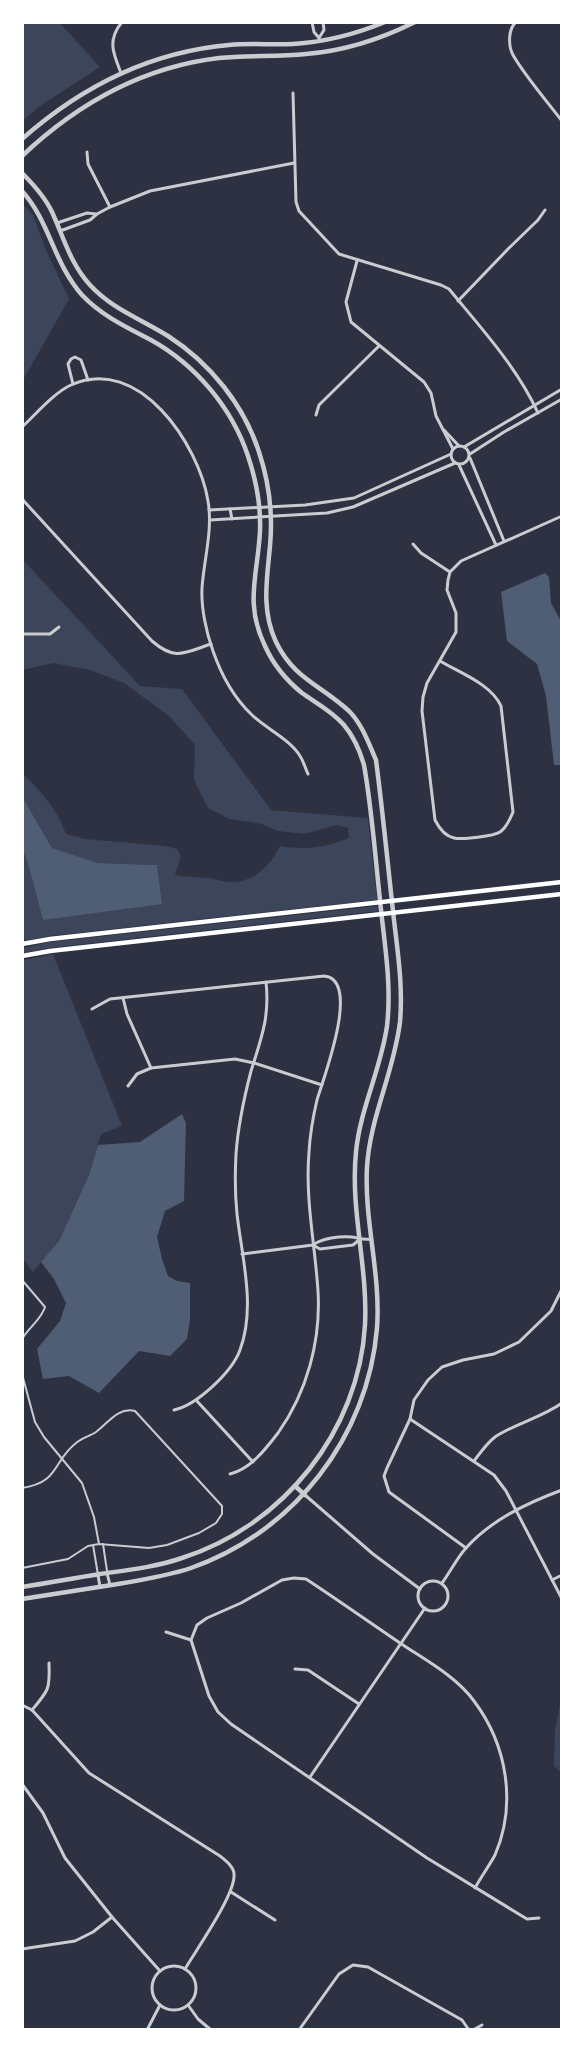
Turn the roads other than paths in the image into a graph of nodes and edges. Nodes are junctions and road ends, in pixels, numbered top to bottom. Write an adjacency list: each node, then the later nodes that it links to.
1 (122, 22): 9 (street)
2 (312, 22): 7 (street)
3 (323, 22): 7 (street)
4 (385, 22): 7 (street)
5 (415, 22): 8 (street)
6 (516, 22): 11 (street)
7 (320, 39): 8 (street); 9 (street)
8 (322, 52): 14 (street)
9 (121, 73): 12 (street)
10 (294, 93): 15 (street)
11 (562, 120)
12 (22, 140)
13 (86, 152): 18 (street)
14 (22, 156)
15 (294, 163): 18 (street); 23 (street)
16 (22, 173): 21 (street)
17 (22, 191): 46 (street)
18 (110, 207): 20 (street)
19 (545, 210): 24 (street)
20 (97, 214): 21 (street); 22 (street)
21 (57, 223): 22 (street)
22 (60, 231): 47 (street)
23 (357, 261): 24 (street); 25 (street)
24 (458, 301): 30 (street)
25 (379, 346): 32 (street); 34 (street)
26 (88, 380): 27 (street); 27 (street); 49 (street)
27 (73, 384): 33 (street)
28 (562, 390): 30 (street)
29 (562, 399): 31 (street)
30 (534, 406): 31 (street); 36 (street)
31 (538, 413): 39 (street)
32 (316, 414)
33 (22, 427)
34 (444, 429): 35 (street); 37 (street)
35 (459, 446): 36 (street); 37 (street)
36 (464, 447): 39 (street)
37 (454, 449): 38 (street)
38 (451, 454): 40 (street); 42 (street)
39 (470, 456): 41 (street); 56 (street)
40 (455, 463): 41 (street); 43 (street)
41 (459, 464): 58 (street)
42 (382, 486): 43 (street); 45 (street)
43 (384, 494): 50 (street)
44 (22, 499): 62 (street)
45 (305, 505): 47 (street); 50 (street)
46 (259, 507): 47 (street); 48 (street); 53 (street)
47 (270, 507): 52 (street)
48 (230, 508): 49 (street); 54 (street)
49 (209, 510): 55 (street)
50 (306, 514): 52 (street)
51 (562, 516): 56 (street)
52 (271, 517): 53 (street); 67 (street)
53 (259, 518): 54 (street); 68 (street)
54 (232, 519): 55 (street)
55 (210, 520): 62 (street)
56 (504, 541): 58 (street)
57 (413, 544): 59 (street)
58 (496, 545): 59 (street)
59 (450, 572): 63 (street)
60 (59, 627): 61 (street)
61 (22, 634)
62 (211, 644): 64 (street)
63 (440, 661): 63 (street)
64 (308, 774)
65 (562, 882): 67 (main road)
66 (562, 894): 69 (main road)
67 (392, 901): 68 (main road); 69 (street)
68 (380, 902): 70 (street); 71 (main road)
69 (393, 913): 70 (main road); 81 (street)
70 (382, 914): 72 (main road); 82 (street)
71 (22, 944)
72 (22, 956)
73 (266, 982): 74 (street); 76 (street); 78 (street)
74 (123, 998): 75 (street); 77 (street)
75 (92, 1009)
76 (254, 1063): 77 (street); 78 (street); 85 (street)
77 (151, 1068): 79 (street)
78 (322, 1085): 83 (street)
79 (128, 1086)
80 (339, 1238): 82 (street); 83 (street); 84 (street)
81 (372, 1239): 82 (street); 101 (street)
82 (360, 1240): 84 (street); 98 (street)
83 (313, 1245): 84 (street); 85 (street); 96 (street)
84 (340, 1246)
85 (242, 1254): 90 (street)
86 (22, 1280): 88 (lane)
87 (562, 1288): 93 (street)
88 (22, 1339)
89 (22, 1374): 94 (lane)
90 (196, 1400): 92 (street); 96 (street)
91 (562, 1403): 95 (street)
92 (174, 1410)
93 (410, 1419): 95 (street); 106 (street)
94 (62, 1460): 99 (lane); 103 (lane); 104 (lane)
95 (474, 1460): 102 (street)
96 (253, 1462): 97 (street)
97 (230, 1474)
98 (295, 1486): 101 (street); 108 (street)
99 (22, 1488)
100 (562, 1490): 102 (street)
101 (305, 1495): 113 (street); 116 (street)
102 (516, 1510): 106 (street); 111 (street)
103 (99, 1544): 104 (lane); 105 (lane)
104 (103, 1544): 108 (lane)
105 (93, 1545): 107 (lane); 109 (lane)
106 (466, 1548): 112 (street)
107 (22, 1568)
108 (107, 1574): 109 (street); 113 (street)
109 (98, 1575): 114 (street); 115 (street)
110 (562, 1575): 111 (street)
111 (552, 1580): 117 (street)
112 (442, 1583): 116 (street); 119 (street)
113 (110, 1585): 115 (street)
114 (22, 1587)
115 (100, 1587): 118 (street)
116 (420, 1589): 119 (street)
117 (562, 1599)
118 (22, 1600)
119 (425, 1608): 122 (street)
120 (166, 1632): 121 (street)
121 (191, 1640): 122 (street); 128 (street)
122 (400, 1643): 125 (street); 130 (street)
123 (49, 1663): 127 (street)
124 (296, 1669): 125 (street)
125 (359, 1704): 128 (street)
126 (22, 1705): 127 (street)
127 (32, 1710): 131 (street)
128 (310, 1777): 130 (street)
129 (22, 1784): 132 (street)
130 (475, 1888): 133 (street)
131 (231, 1892): 134 (street); 136 (street)
132 (112, 1917): 135 (street); 137 (street)
133 (539, 1918)
134 (275, 1920)
135 (22, 1949)
136 (185, 1969): 137 (street); 139 (street)
137 (160, 1971): 138 (street)
138 (160, 2005): 139 (street); 141 (street)
139 (188, 2005): 142 (street)
140 (482, 2025): 145 (street)
141 (147, 2030)
142 (211, 2030)
143 (299, 2030): 144 (street)
144 (468, 2030)
145 (473, 2030)

